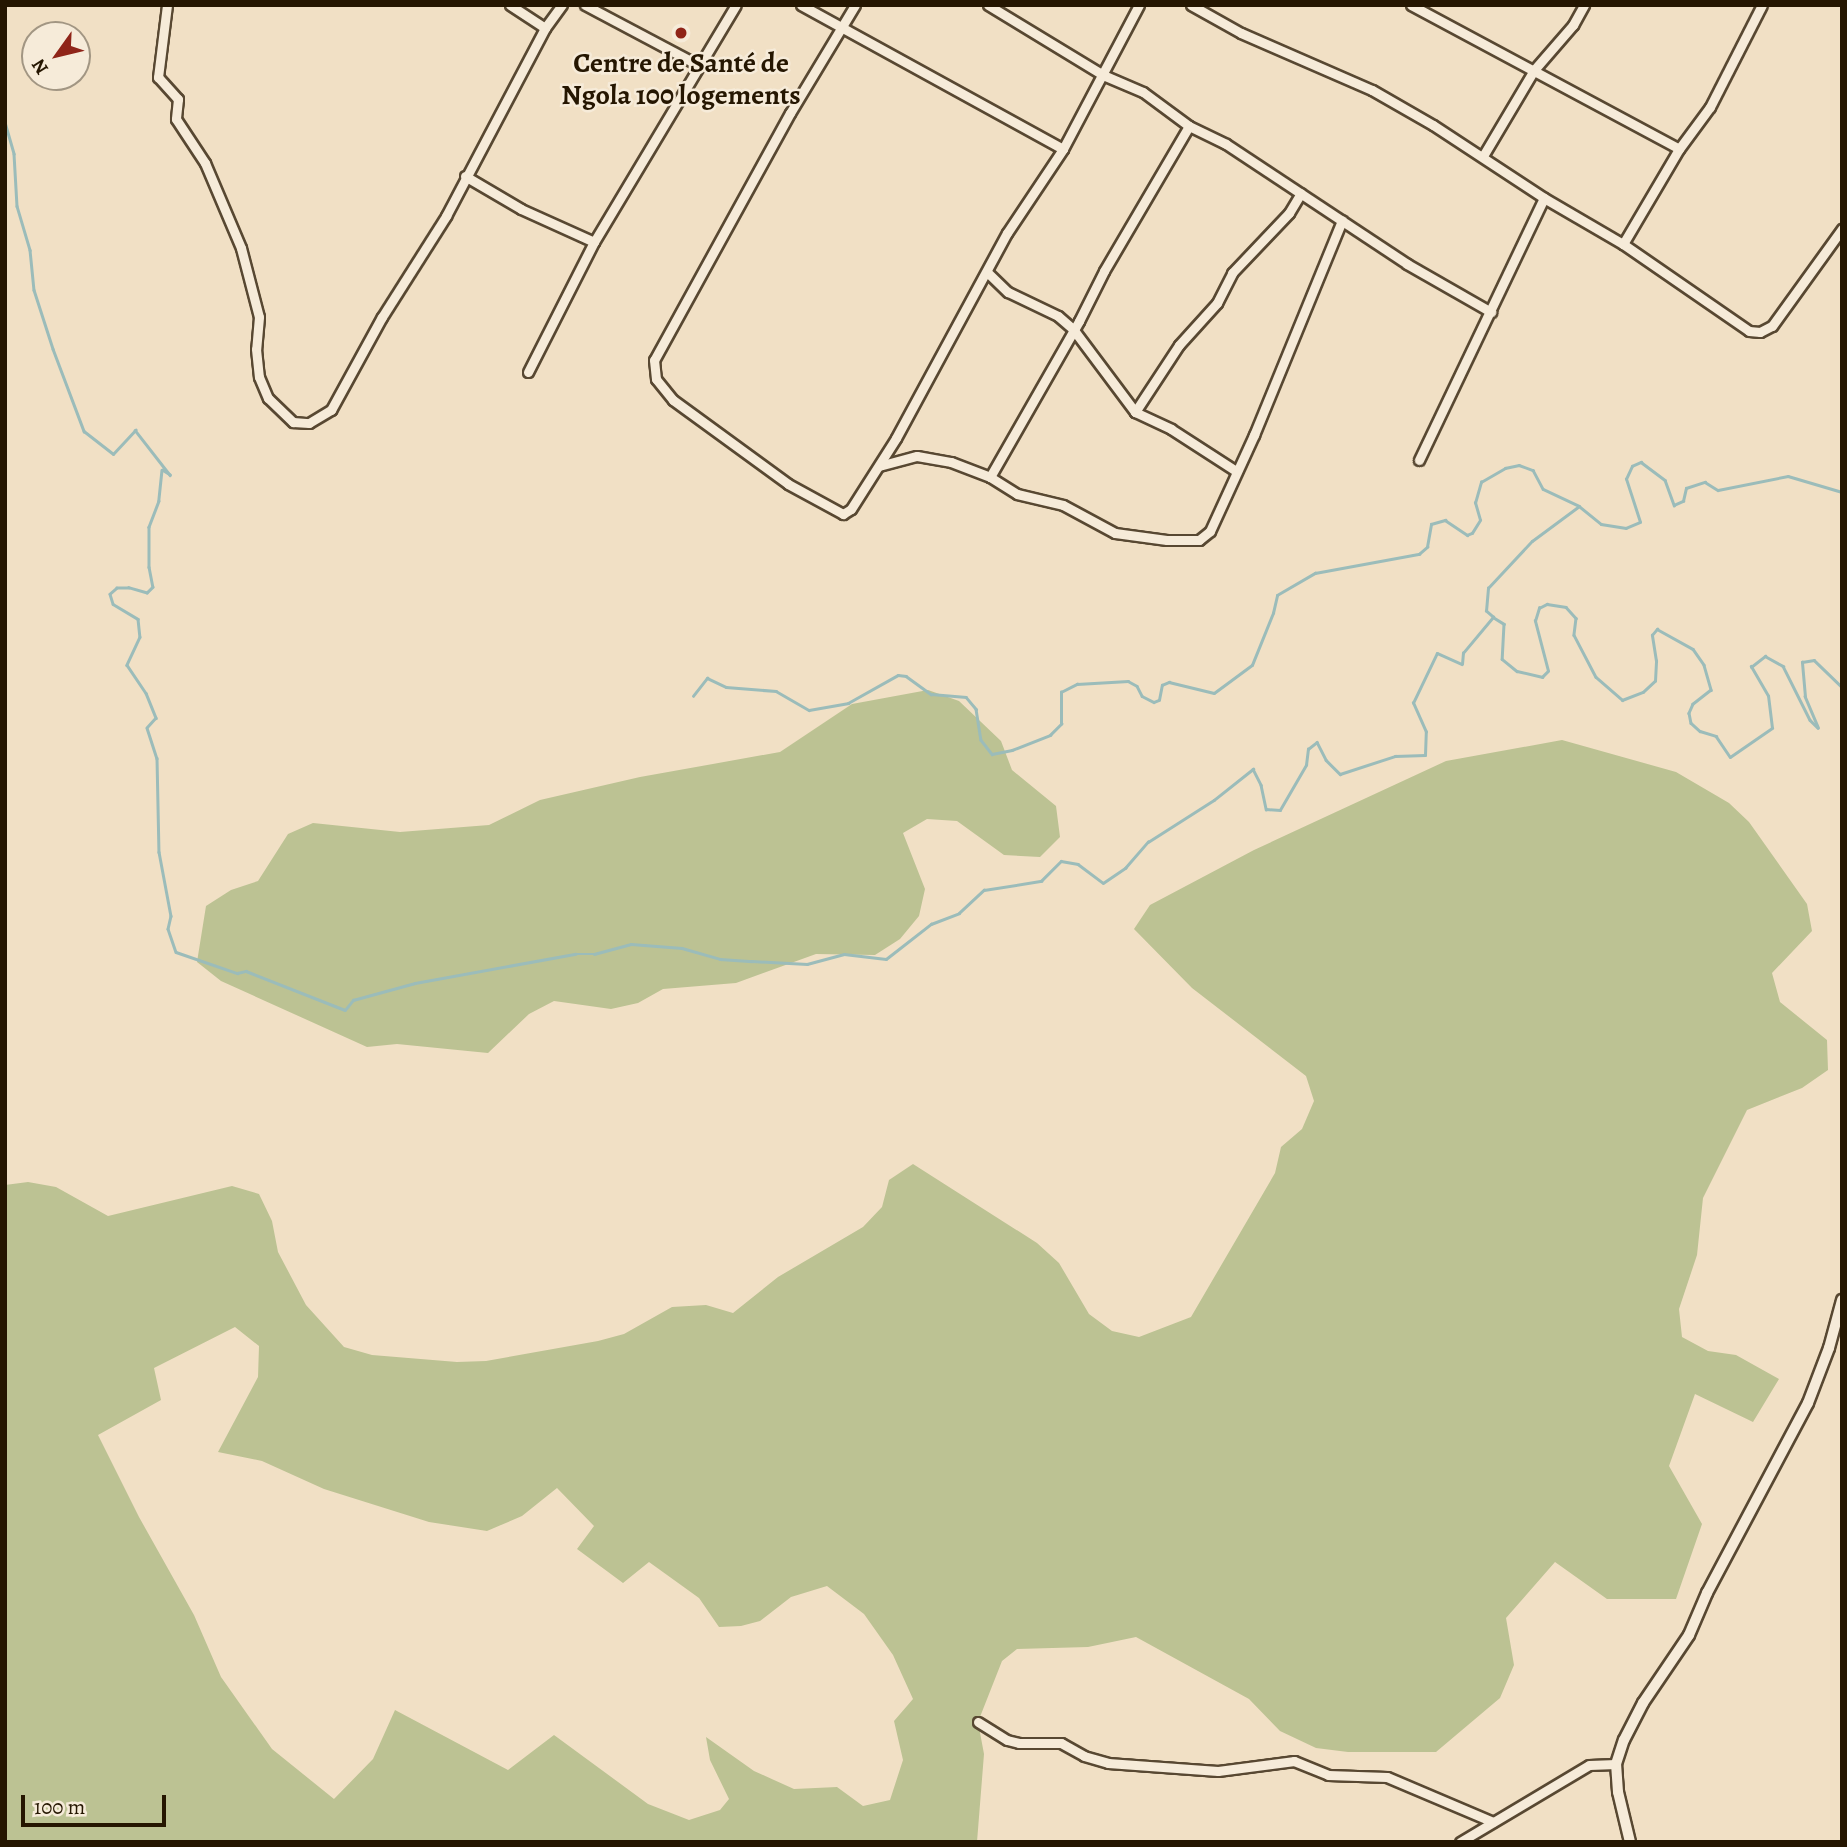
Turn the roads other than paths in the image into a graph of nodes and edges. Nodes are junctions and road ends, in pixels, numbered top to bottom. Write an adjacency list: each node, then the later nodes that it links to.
1 (167, 5): 23 (street)
2 (510, 5): 14 (street)
3 (562, 5): 14 (street)
4 (585, 5): 16 (street)
5 (736, 5): 16 (street)
6 (801, 5): 15 (street)
7 (855, 5): 15 (street)
8 (988, 5): 18 (street)
9 (1139, 5): 18 (street)
10 (1191, 5): 22 (street)
11 (1410, 5): 17 (street)
12 (1584, 5): 17 (street)
13 (1762, 5): 21 (street)
14 (545, 28): 23 (street)
15 (843, 29): 20 (street); 36 (street)
16 (700, 66): 28 (street)
17 (1534, 70): 21 (street); 22 (street)
18 (1103, 75): 19 (street); 20 (street)
19 (1189, 126): 24 (street); 32 (street)
20 (1063, 149): 30 (street)
21 (1679, 149): 29 (street)
22 (1483, 156): 25 (street)
23 (465, 176): 28 (street)
24 (1301, 193): 26 (street); 34 (street)
25 (1544, 198): 29 (street); 31 (street)
26 (1342, 220): 31 (street); 37 (street)
27 (1842, 229): 29 (street)
28 (594, 242): 33 (street)
29 (1623, 244)
30 (987, 272): 32 (street); 36 (street)
31 (1491, 312): 35 (street)
32 (1073, 329): 34 (street); 38 (street)
33 (528, 372)
34 (1135, 412): 37 (street)
35 (1419, 460)
36 (878, 467): 38 (street)
37 (1236, 471): 38 (street)
38 (990, 477)
39 (1842, 1300): 41 (street)
40 (978, 1722): 42 (street)
41 (1616, 1764): 42 (street); 44 (street)
42 (1493, 1822): 43 (street)
43 (1460, 1842)
44 (1630, 1842)

